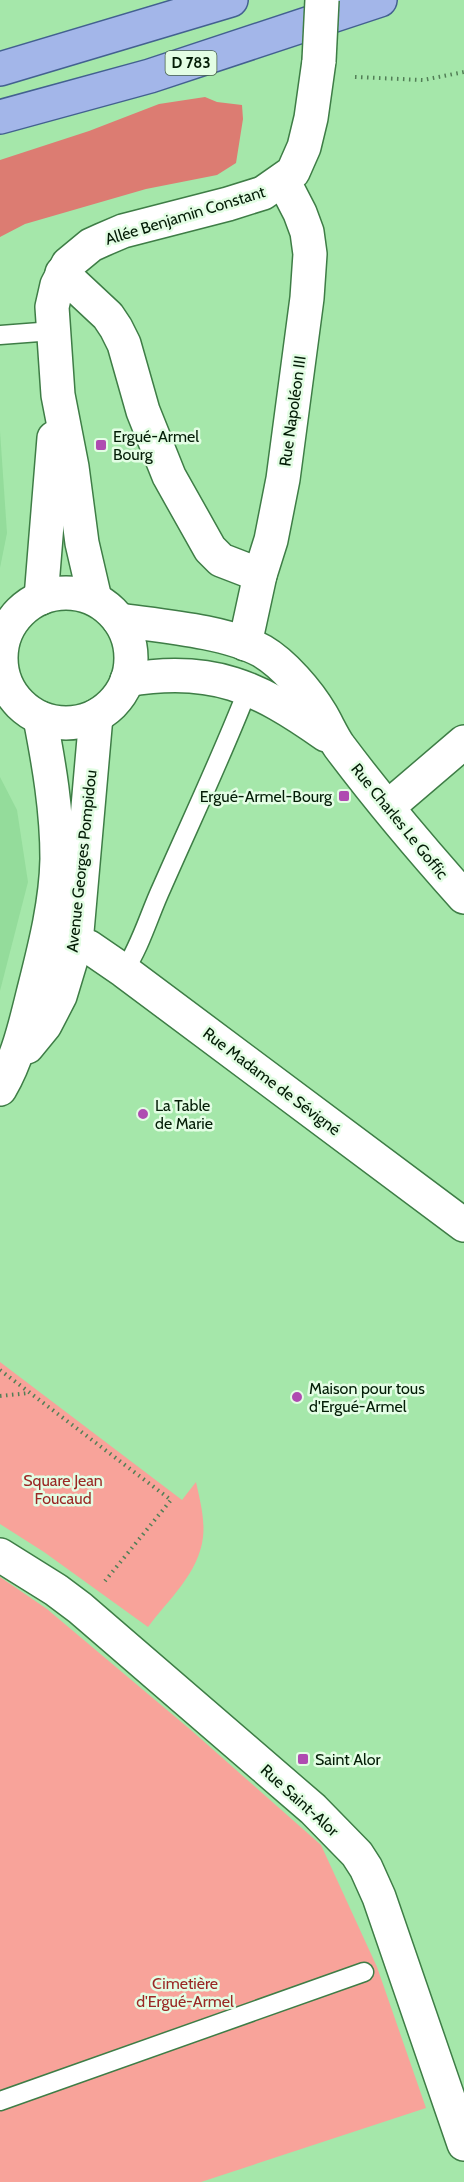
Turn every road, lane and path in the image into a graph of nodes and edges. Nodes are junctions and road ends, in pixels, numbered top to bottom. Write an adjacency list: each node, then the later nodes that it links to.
1 (231, 0): 4 (main road)
2 (322, 0): 8 (street, Allée Benjamin Constant, bridge)
3 (380, 0): 7 (main road, D 783)
4 (0, 69)
5 (464, 72): 6 (path)
6 (348, 77)
7 (0, 117)
8 (283, 180): 9 (street, Allée Benjamin Constant); 13 (street, Rue Napoléon III)
9 (62, 273): 10 (street, Allée Benjamin Constant); 13 (street)
10 (53, 331): 11 (lane); 12 (street, Allée Benjamin Constant)
11 (0, 335)
12 (58, 395): 14 (street, Allée Benjamin Constant); 15 (street, Allée Benjamin Constant)
13 (260, 575): 18 (street, Rue Napoléon III)
14 (41, 598): 15 (street); 17 (street)
15 (95, 599): 16 (street)
16 (119, 620): 18 (street, Rue Charles Le Goffic); 19 (street)
17 (4, 628): 20 (street)
18 (245, 644): 25 (street, Rue Charles Le Goffic)
19 (127, 680): 21 (street, Rue Charles Le Goffic); 22 (street)
20 (4, 685): 23 (street)
21 (248, 689): 25 (street, Rue Charles Le Goffic); 31 (lane)
22 (96, 716): 23 (street); 29 (street, Avenue Georges Pompidou)
23 (40, 718): 28 (street, Avenue Georges Pompidou)
24 (464, 742): 26 (street)
25 (337, 743): 26 (street, Rue Charles Le Goffic)
26 (388, 807): 27 (street, Rue Charles Le Goffic)
27 (464, 897)
28 (54, 899): 29 (street); 30 (street, Avenue Georges Pompidou)
29 (76, 943): 30 (street); 31 (street, Rue Madame de Sévigné); 32 (street, Avenue Georges Pompidou)
30 (44, 951): 32 (street, Avenue Georges Pompidou)
31 (124, 971): 33 (street, Rue Madame de Sévigné)
32 (7, 1076)
33 (464, 1225)
34 (0, 1370): 35 (path)
35 (30, 1392): 36 (path); 38 (path)
36 (0, 1396)
37 (0, 1555): 41 (street, Rue Saint-Alor)
38 (105, 1582)
39 (364, 1972): 40 (lane)
40 (0, 2101)
41 (464, 2144)

